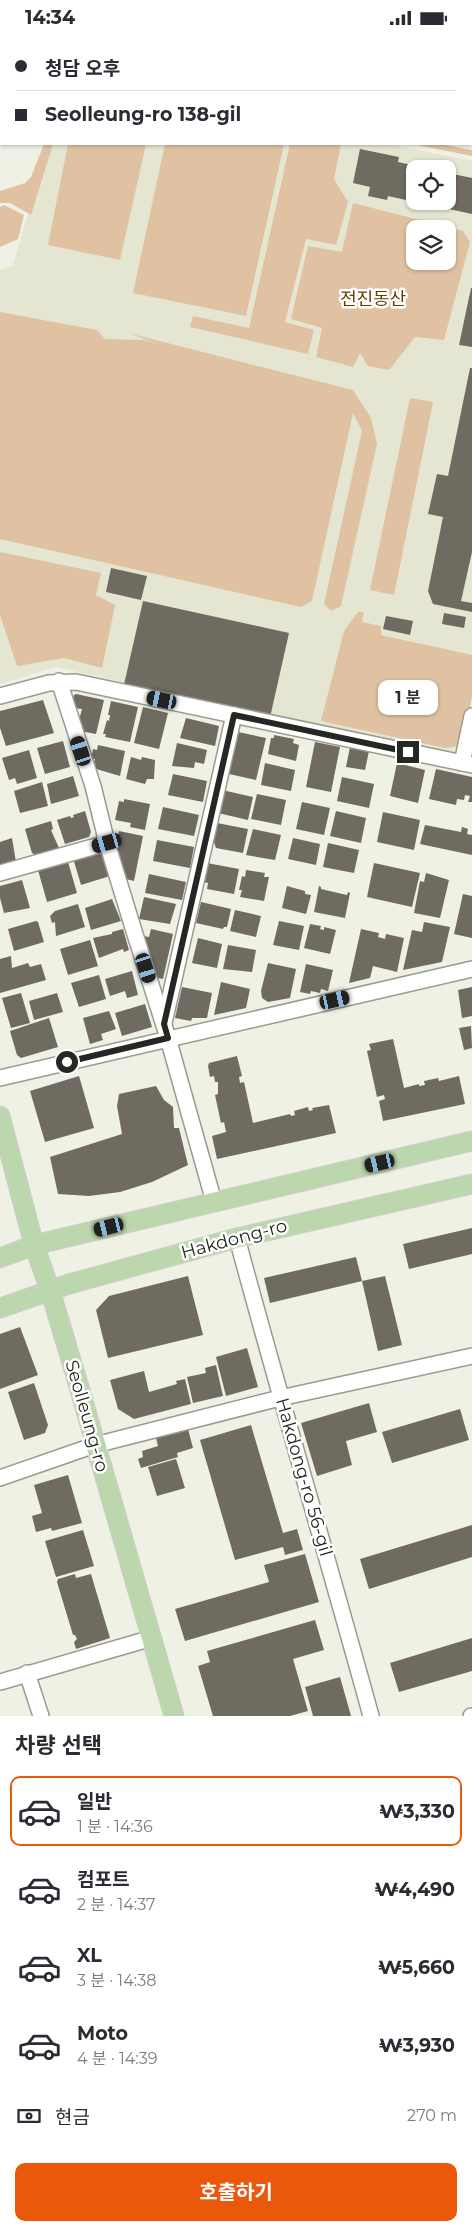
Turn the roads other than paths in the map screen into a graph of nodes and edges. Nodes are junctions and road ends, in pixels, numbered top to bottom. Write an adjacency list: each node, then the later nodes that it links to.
1 (59, 681): 2 (street); 3 (street); 6 (street)
2 (0, 696)
3 (234, 715): 5 (street); 9 (street)
4 (472, 717): 5 (street)
5 (467, 764)
6 (107, 843): 7 (street); 9 (street)
7 (0, 873)
8 (472, 969): 9 (street)
9 (166, 1031): 10 (street); 14 (street)
10 (0, 1078)
11 (0, 1116): 16 (main road, Seolleung-ro)
12 (472, 1141): 14 (main road)
13 (472, 1183): 15 (main road, Hakdong-ro)
14 (214, 1202): 16 (main road)
15 (237, 1238): 18 (main road, Hakdong-ro); 21 (street, Hakdong-ro 56-gil)
16 (34, 1245): 17 (main road); 18 (main road, Seolleung-ro)
17 (0, 1258)
18 (50, 1290): 19 (main road, Hakdong-ro); 22 (main road, Seolleung-ro)
19 (0, 1308)
20 (472, 1356): 21 (street)
21 (280, 1398): 22 (street); 29 (street, Hakdong-ro 56-gil)
22 (95, 1445): 23 (street); 24 (main road, Seolleung-ro)
23 (0, 1478)
24 (152, 1638): 25 (street); 28 (main road, Seolleung-ro)
25 (27, 1673): 26 (street); 27 (street)
26 (0, 1682)
27 (41, 1716)
28 (174, 1716)
29 (371, 1716)

